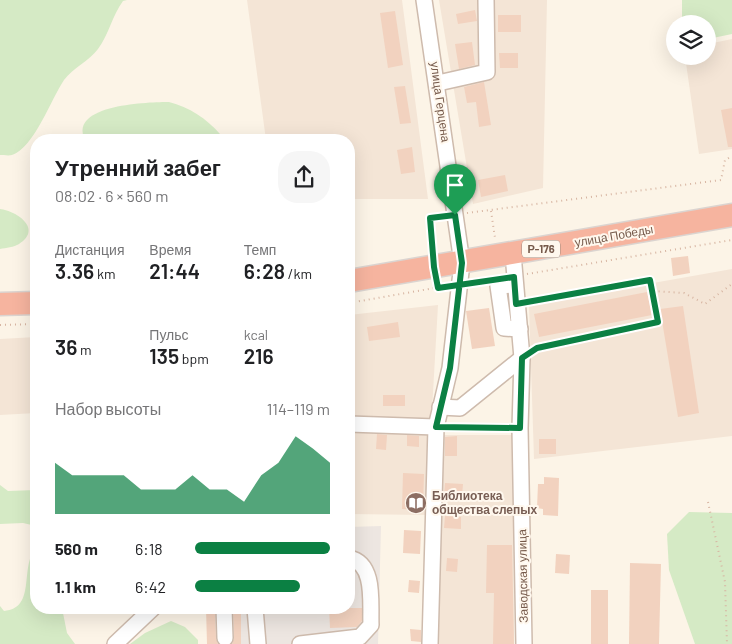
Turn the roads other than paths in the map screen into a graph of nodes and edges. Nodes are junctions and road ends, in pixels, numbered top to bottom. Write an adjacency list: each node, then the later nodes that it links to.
1 (424, 0): 3 (street, улица Герцена)
2 (486, 0): 3 (street)
3 (438, 83): 6 (street, улица Герцена)
4 (732, 215): 5 (highway, улица Победы / Р-176)
5 (513, 254): 6 (highway, улица Победы / Р-176); 8 (street, Заводская улица)
6 (460, 274): 7 (highway, улица Победы / Р-176); 13 (street, улица Герцена)
7 (355, 281)
8 (514, 281): 11 (street, Заводская улица); 11 (street)
9 (30, 303): 10 (highway)
10 (0, 304)
11 (520, 329): 12 (street, Заводская улица)
12 (522, 358): 13 (street); 25 (street, Заводская улица)
13 (440, 407): 15 (street, улица Герцена)
14 (355, 424): 15 (street)
15 (436, 427): 24 (street, улица Герцена)
16 (355, 561): 23 (street)
17 (147, 614): 21 (street)
18 (224, 614): 20 (street)
19 (256, 614): 22 (street)
20 (225, 638)
21 (115, 644)
22 (258, 644)
23 (300, 644)
24 (430, 644)
25 (524, 644)

